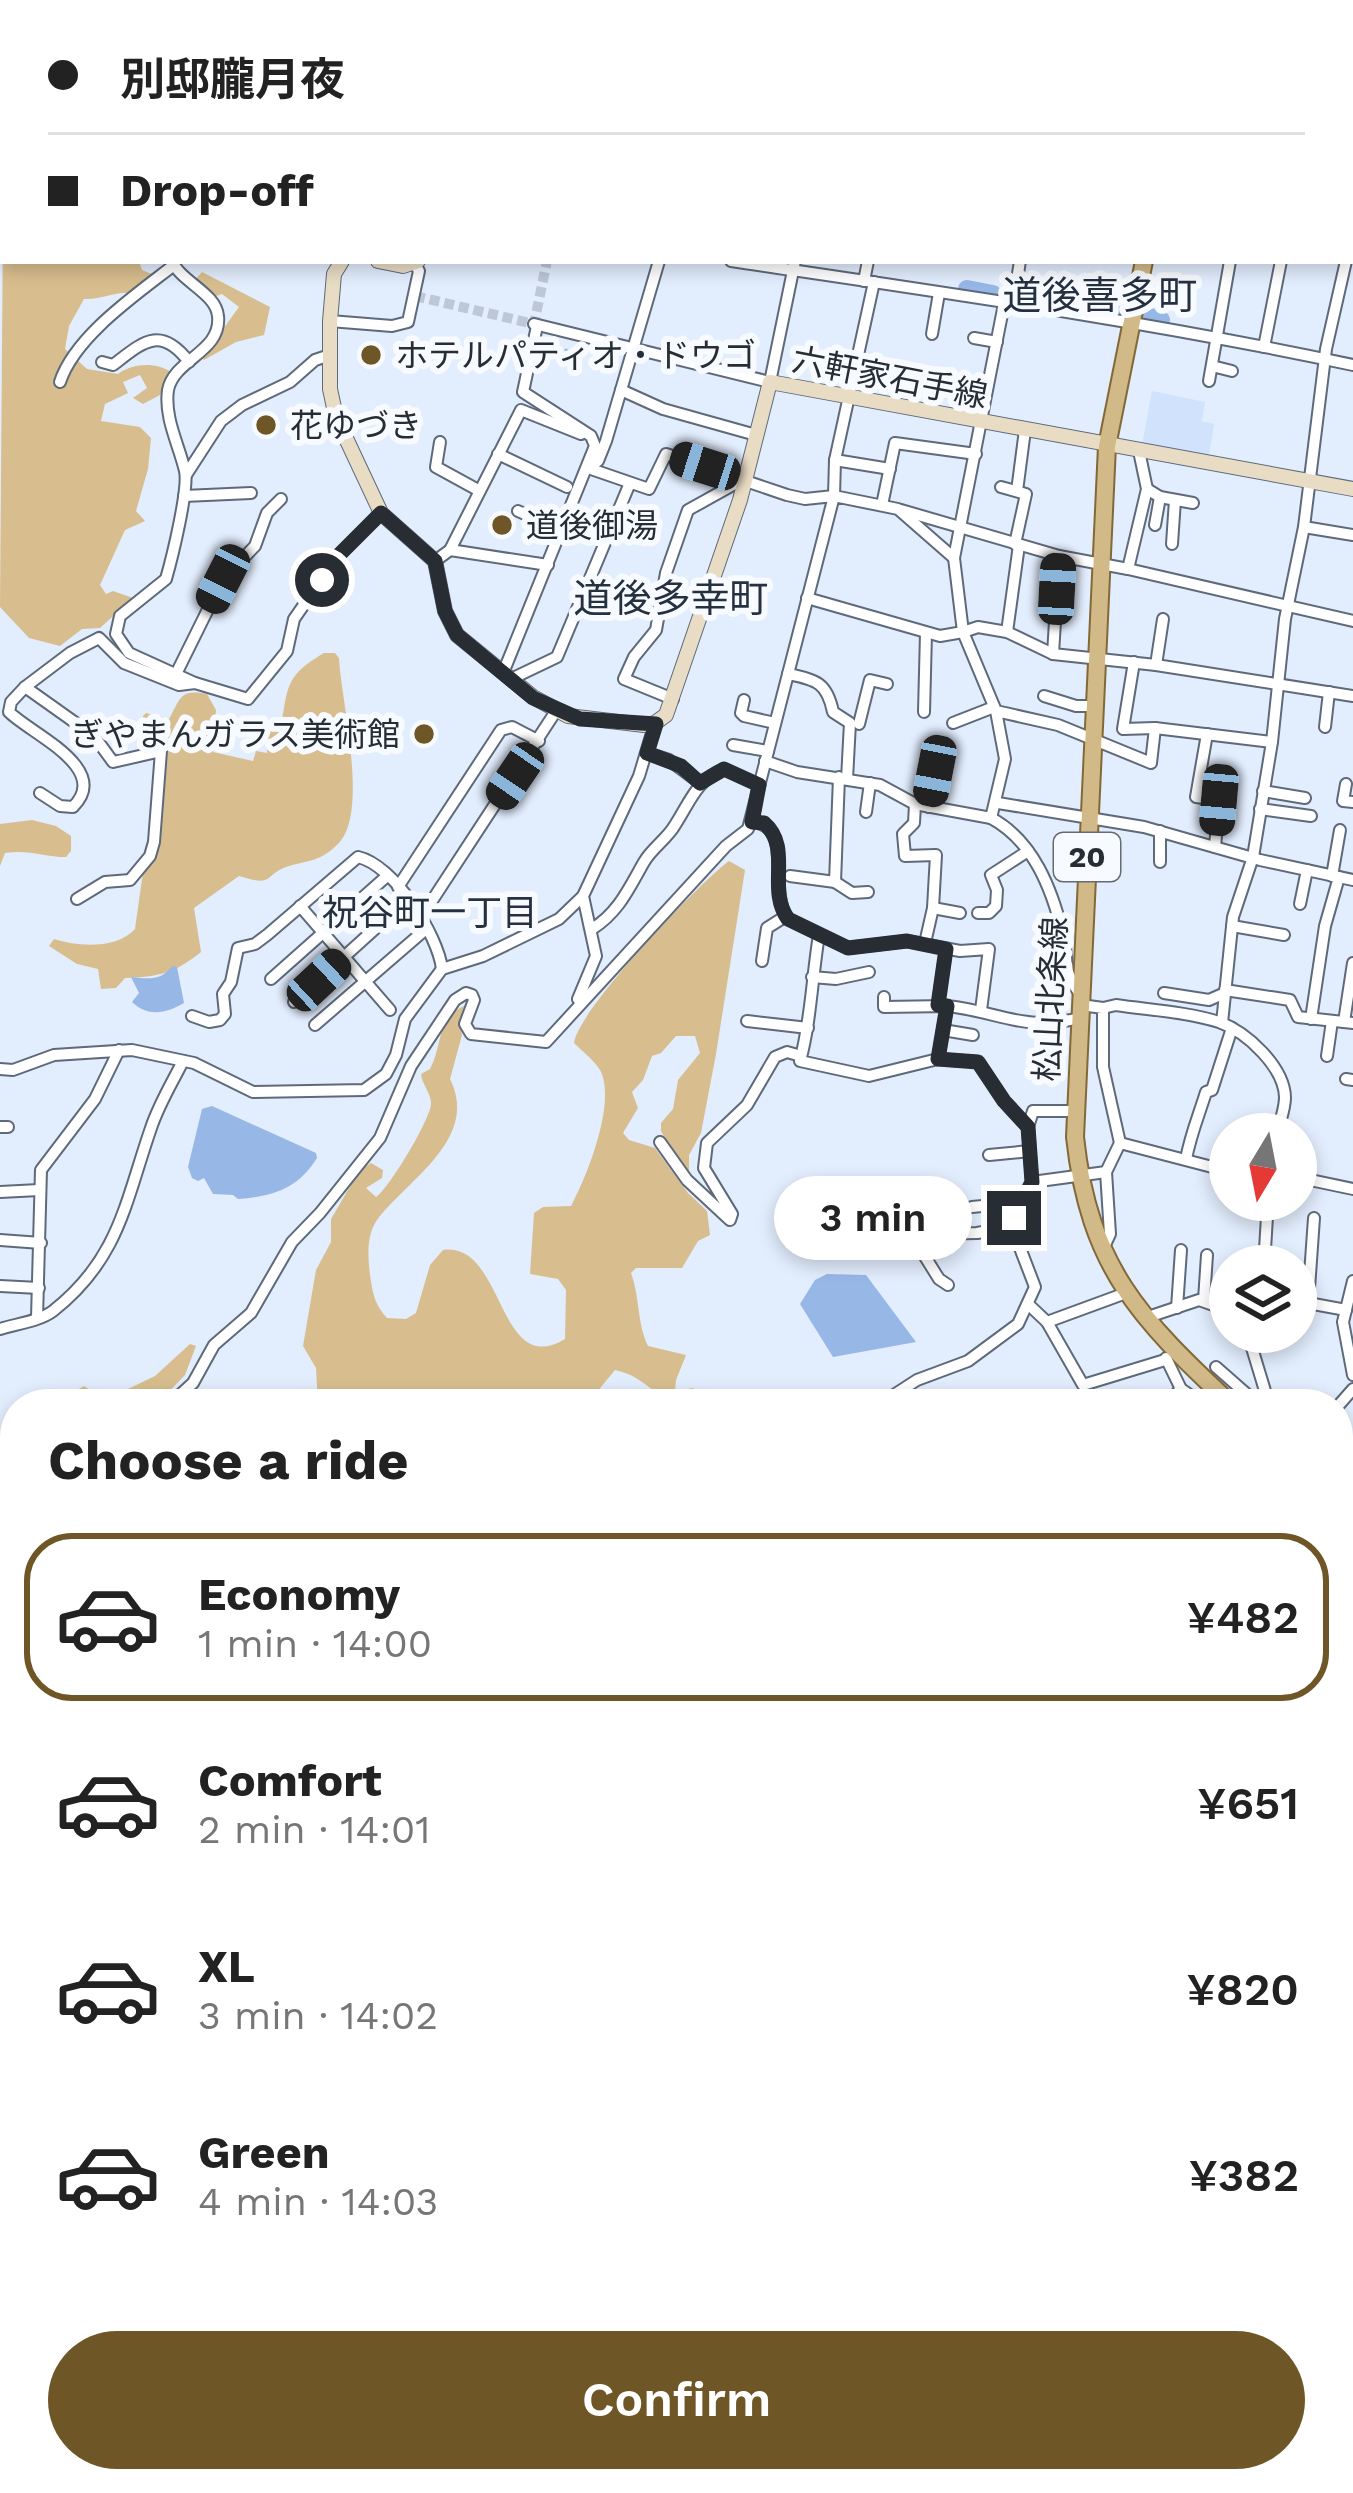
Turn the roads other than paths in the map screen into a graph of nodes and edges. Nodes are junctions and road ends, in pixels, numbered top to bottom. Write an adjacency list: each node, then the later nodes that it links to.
1 (172, 264): 32 (street)
2 (174, 264): 27 (street)
3 (337, 264): 17 (main road)
4 (417, 264): 17 (street)
5 (658, 264): 23 (street)
6 (868, 264): 13 (street)
7 (1019, 264): 15 (street)
8 (1143, 264): 16 (main road, 松山北条線 / 20)
9 (1229, 264): 20 (street)
10 (1280, 264): 22 (street)
11 (1345, 264): 25 (street)
12 (794, 266): 13 (street); 33 (street)
13 (869, 282): 14 (street); 35 (street)
14 (939, 293): 15 (street); 18 (street)
15 (1008, 305): 16 (street); 21 (street)
16 (1131, 320): 20 (street); 41 (main road, 松山北条線 / 20)
17 (330, 321): 24 (main road)
18 (932, 334)
19 (974, 338): 21 (street)
20 (1217, 338): 22 (street); 29 (street)
21 (997, 342): 36 (street)
22 (1264, 347): 25 (street)
23 (633, 350): 33 (street); 34 (street); 38 (street)
24 (330, 355): 48 (street); 68 (main road)
25 (1325, 359): 28 (street); 50 (street)
26 (102, 362): 27 (street)
27 (189, 362): 48 (street)
28 (1353, 365)
29 (1212, 366): 30 (street); 31 (street)
30 (1232, 370)
31 (1209, 381)
32 (60, 382)
33 (770, 382): 35 (main road, 六軒家石手線); 39 (main road, 六軒家石手線)
34 (621, 390): 39 (street); 46 (street)
35 (851, 399): 36 (main road, 六軒家石手線); 45 (street)
36 (982, 423): 37 (main road, 六軒家石手線); 44 (street)
37 (1025, 430): 41 (main road, 六軒家石手線); 57 (street)
38 (584, 432): 43 (street); 46 (street)
39 (756, 435): 49 (main road, 六軒家石手線)
40 (440, 442): 55 (street)
41 (1107, 446): 42 (main road, 六軒家石手線); 80 (main road, 松山北条線 / 20)
42 (1139, 451): 50 (main road, 六軒家石手線); 54 (street)
43 (498, 454): 53 (street); 55 (street)
44 (976, 454): 47 (street); 70 (street)
45 (836, 460): 47 (street); 60 (street)
46 (588, 468): 51 (street); 72 (street)
47 (890, 469): 65 (street)
48 (186, 475): 59 (street)
49 (745, 479): 51 (street); 60 (street); 104 (main road, 六軒家石手線); 104 (street)
50 (1309, 482): 56 (main road, 六軒家石手線); 71 (street)
51 (630, 483): 96 (street)
52 (1000, 487): 57 (street)
53 (567, 488)
54 (1147, 489): 61 (street); 82 (street)
55 (478, 490): 76 (street)
56 (1353, 490)
57 (1017, 491): 74 (street)
58 (251, 493): 59 (street)
59 (184, 496): 94 (street)
60 (834, 496): 65 (street); 83 (street)
61 (1160, 497): 63 (street); 69 (street)
62 (280, 499): 94 (street)
63 (1175, 500): 64 (street); 75 (street)
64 (1192, 503)
65 (883, 505): 66 (street)
66 (898, 509): 70 (street); 78 (street)
67 (518, 511): 72 (street)
68 (381, 513): 79 (main road); 97 (street)
69 (1156, 525)
70 (961, 526): 74 (street); 78 (street)
71 (1304, 526): 73 (street); 84 (street)
72 (562, 531): 81 (street)
73 (1353, 535)
74 (1017, 544): 77 (street); 88 (street)
75 (1172, 544)
76 (450, 550): 79 (street); 81 (street)
77 (1059, 556): 80 (street); 90 (street)
78 (954, 558): 87 (street)
79 (435, 561): 96 (main road)
80 (1100, 564): 82 (street); 91 (main road, 松山北条線 / 20)
81 (548, 565): 96 (street)
82 (1128, 569): 84 (street)
83 (807, 598): 89 (street); 95 (street)
84 (1287, 604): 86 (street); 98 (street)
85 (1163, 620): 93 (street)
86 (1353, 621)
87 (963, 632): 88 (street); 89 (street); 107 (street)
88 (1006, 632): 90 (street)
89 (926, 633): 109 (street)
90 (1053, 654): 91 (street)
91 (1096, 661): 92 (street); 106 (main road, 松山北条線 / 20)
92 (1134, 662): 93 (street); 115 (street)
93 (1156, 665): 98 (street)
94 (176, 674): 97 (street)
95 (788, 674): 110 (street); 113 (street)
96 (507, 676): 108 (main road)
97 (195, 682): 100 (street)
98 (1279, 682): 101 (street); 119 (street)
99 (886, 684): 113 (street)
100 (25, 687): 130 (street); 158 (street)
101 (1329, 692): 103 (street); 114 (street)
102 (1044, 696): 106 (street)
103 (1353, 696)
104 (673, 699): 112 (main road, 六軒家石手線)
105 (744, 700): 110 (street)
106 (1094, 706): 118 (main road, 松山北条線 / 20)
107 (995, 709): 111 (street); 118 (street); 133 (street)
108 (556, 711): 112 (main road); 117 (street)
109 (924, 712)
110 (775, 723): 122 (street)
111 (953, 723)
112 (656, 724): 121 (street)
113 (860, 724): 124 (street)
114 (1325, 727)
115 (1155, 728): 116 (street); 118 (street)
116 (1207, 734): 119 (street); 144 (street)
117 (539, 741): 154 (street); 165 (street)
118 (1092, 742): 139 (main road, 松山北条線 / 20)
119 (1272, 742): 129 (street)
120 (733, 745): 122 (street)
121 (647, 753): 126 (street); 156 (street)
122 (767, 756): 124 (street); 128 (street)
123 (935, 771): 135 (street)
124 (843, 778): 125 (street); 153 (street)
125 (870, 782): 134 (street); 137 (street)
126 (700, 783): 128 (street); 167 (street)
127 (1346, 784): 132 (street)
128 (759, 785): 141 (street)
129 (1263, 790): 131 (street); 136 (street)
130 (40, 793)
131 (1305, 798)
132 (1353, 802)
133 (998, 803): 139 (street); 140 (street)
134 (915, 804): 135 (street); 161 (street)
135 (929, 806): 140 (street)
136 (1260, 809): 138 (street); 146 (street)
137 (866, 812)
138 (1311, 816)
139 (1089, 817): 143 (street); 186 (main road, 松山北条線 / 20)
140 (992, 818): 145 (street)
141 (752, 822): 164 (street); 187 (street)
142 (1340, 830): 151 (street)
143 (1160, 831): 144 (street); 147 (street)
144 (1215, 847): 146 (street)
145 (1028, 850): 163 (street); 186 (street)
146 (1253, 857): 148 (street); 166 (street)
147 (1160, 862)
148 (1307, 870): 151 (street); 159 (street)
149 (388, 876): 154 (street); 160 (street); 168 (street)
150 (790, 876): 153 (street)
151 (1335, 876): 152 (street); 192 (street)
152 (1353, 880)
153 (835, 882): 155 (street)
154 (398, 887): 157 (street)
155 (868, 892)
156 (583, 896): 167 (street); 176 (street)
157 (408, 898): 165 (street); 173 (street)
158 (77, 899)
159 (1300, 904)
160 (301, 906): 168 (street); 191 (street)
161 (933, 908): 162 (street); 171 (street)
162 (960, 913)
163 (978, 913)
164 (785, 916): 170 (street); 174 (street)
165 (424, 922): 176 (street); 180 (street)
166 (1232, 926): 169 (street); 181 (street)
167 (592, 929): 187 (street)
168 (323, 933): 173 (street); 179 (street)
169 (1284, 934)
170 (819, 935): 171 (street); 178 (street)
171 (925, 944): 172 (street)
172 (946, 949): 185 (street); 190 (street)
173 (344, 956): 180 (street); 184 (street)
174 (761, 961)
175 (1353, 963): 194 (street)
176 (442, 969): 204 (street)
177 (869, 972): 178 (street)
178 (812, 977): 197 (street)
179 (271, 979)
180 (365, 981): 189 (street); 195 (street)
181 (1225, 992): 182 (street); 192 (street); 196 (street)
182 (1164, 993)
183 (884, 997): 185 (street)
184 (293, 1003)
185 (942, 1006): 190 (street); 198 (street)
186 (1080, 1006): 188 (street); 190 (street); 206 (main road, 松山北条線 / 20)
187 (575, 1007): 249 (street)
188 (1103, 1008): 196 (street); 210 (street)
189 (390, 1010)
190 (981, 1010)
191 (192, 1016)
192 (1310, 1019): 194 (street)
193 (747, 1021): 197 (street)
194 (1343, 1022): 202 (street)
195 (314, 1025)
196 (1227, 1026): 207 (street); 213 (street)
197 (808, 1028): 201 (street)
198 (943, 1030): 199 (street); 203 (street)
199 (973, 1035)
200 (118, 1050): 204 (street); 205 (street); 219 (street)
201 (801, 1056): 203 (street); 209 (street)
202 (1327, 1056)
203 (938, 1059): 208 (street)
204 (184, 1061): 241 (street)
205 (1, 1069)
206 (1074, 1112): 208 (street); 216 (main road, 松山北条線 / 20)
207 (1282, 1113)
208 (1028, 1127): 211 (street)
209 (660, 1142)
210 (1120, 1143): 213 (street); 215 (street)
211 (1030, 1151): 212 (street); 217 (street)
212 (989, 1155)
213 (1186, 1159): 214 (street)
214 (1209, 1166)
215 (1106, 1172): 216 (street); 228 (street)
216 (1079, 1173): 217 (street); 228 (main road, 松山北条線 / 20)
217 (1032, 1182): 222 (street)
218 (1317, 1182): 220 (street)
219 (39, 1190): 221 (street); 227 (street)
220 (1353, 1190)
221 (0, 1192)
222 (1023, 1202): 223 (street); 225 (street)
223 (972, 1207)
224 (1314, 1221): 240 (street)
225 (1012, 1227): 232 (street); 238 (street)
226 (0, 1240): 227 (street)
227 (41, 1243): 234 (street)
228 (1101, 1250): 235 (main road, 松山北条線 / 20)
229 (1181, 1250): 239 (street)
230 (1207, 1256): 236 (street)
231 (1353, 1281): 240 (street)
232 (948, 1285)
233 (0, 1286): 234 (street)
234 (39, 1288): 241 (street)
235 (1126, 1293): 242 (main road, 松山北条線 / 20); 243 (street)
236 (1204, 1300): 237 (street); 239 (street)
237 (1209, 1302)
238 (1029, 1305): 243 (street); 250 (street)
239 (1178, 1308): 242 (street)
240 (1346, 1310): 248 (street)
241 (37, 1318): 244 (street)
242 (1145, 1318): 246 (main road, 松山北条線 / 20)
243 (1047, 1322): 246 (street)
244 (0, 1329)
245 (1254, 1353): 254 (street)
246 (1170, 1356): 251 (street); 252 (main road, 松山北条線 / 20)
247 (1216, 1367): 253 (street)
248 (1352, 1369)
249 (186, 1389)
250 (905, 1389)
251 (1181, 1389)
252 (1212, 1389)
253 (1241, 1389)
254 (1264, 1389)

